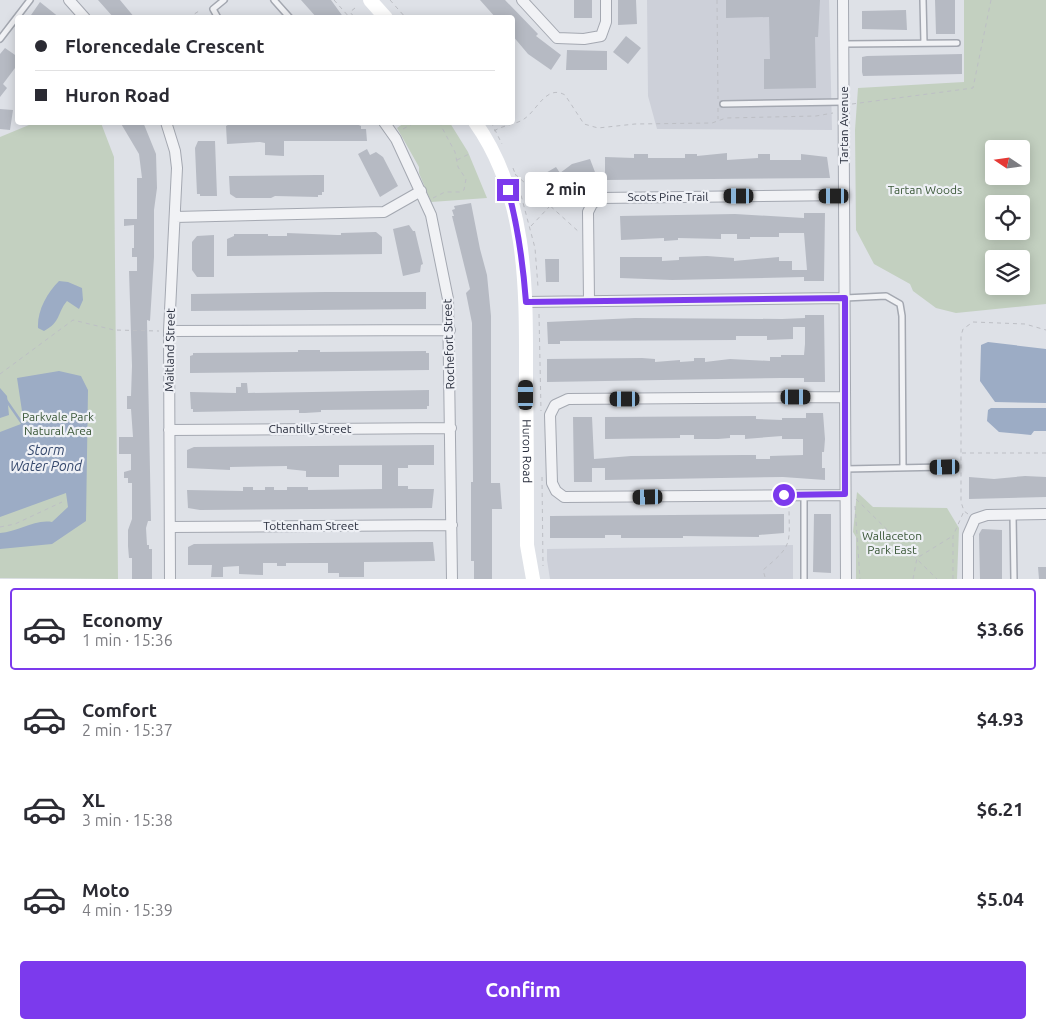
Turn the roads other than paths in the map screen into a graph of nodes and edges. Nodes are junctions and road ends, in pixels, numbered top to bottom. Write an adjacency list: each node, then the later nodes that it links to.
1 (30, 0): 10 (lane)
2 (69, 0): 11 (street)
3 (224, 0): 12 (lane)
4 (274, 0): 13 (lane)
5 (370, 0): 14 (main road)
6 (522, 0): 7 (street)
7 (606, 0)
8 (843, 0): 19 (street, Tartan Avenue)
9 (924, 0): 17 (lane)
10 (18, 15)
11 (82, 15)
12 (216, 15)
13 (287, 15)
14 (383, 15)
15 (15, 20): 16 (lane)
16 (0, 39)
17 (924, 43): 18 (lane); 19 (lane)
18 (957, 43)
19 (844, 44): 20 (street, Tartan Avenue)
20 (848, 103): 21 (lane); 26 (street, Tartan Avenue)
21 (723, 104)
22 (171, 125): 27 (street, Maitland Street)
23 (386, 125): 25 (street, Rochefort Street)
24 (477, 125): 30 (main road, Huron Road)
25 (423, 196): 27 (street); 31 (street, Rochefort Street)
26 (844, 196): 28 (street, Tartan Avenue); 29 (street, Scots Pine Trail)
27 (175, 217): 32 (street, Maitland Street)
28 (845, 298): 29 (street); 33 (street, Tartan Avenue); 37 (lane)
29 (589, 300): 30 (street)
30 (526, 302): 47 (main road, Huron Road)
31 (450, 330): 32 (street); 34 (street, Rochefort Street)
32 (169, 331): 35 (street, Maitland Street)
33 (844, 396): 38 (street, Tartan Avenue); 40 (street)
34 (451, 428): 35 (street, Chantilly Street); 43 (street, Rochefort Street)
35 (170, 430): 44 (street, Maitland Street)
36 (945, 467): 37 (lane)
37 (903, 468): 38 (lane)
38 (845, 469): 39 (street, Tartan Avenue)
39 (845, 494): 40 (street); 49 (street, Tartan Avenue)
40 (804, 495): 48 (lane)
41 (1013, 514): 42 (street); 50 (street); 51 (lane)
42 (1046, 514)
43 (452, 525): 44 (street, Tottenham Street); 46 (street, Rochefort Street)
44 (170, 527): 45 (street, Maitland Street)
45 (170, 579)
46 (452, 579)
47 (533, 579)
48 (804, 579)
49 (846, 579)
50 (968, 579)
51 (1014, 579)

